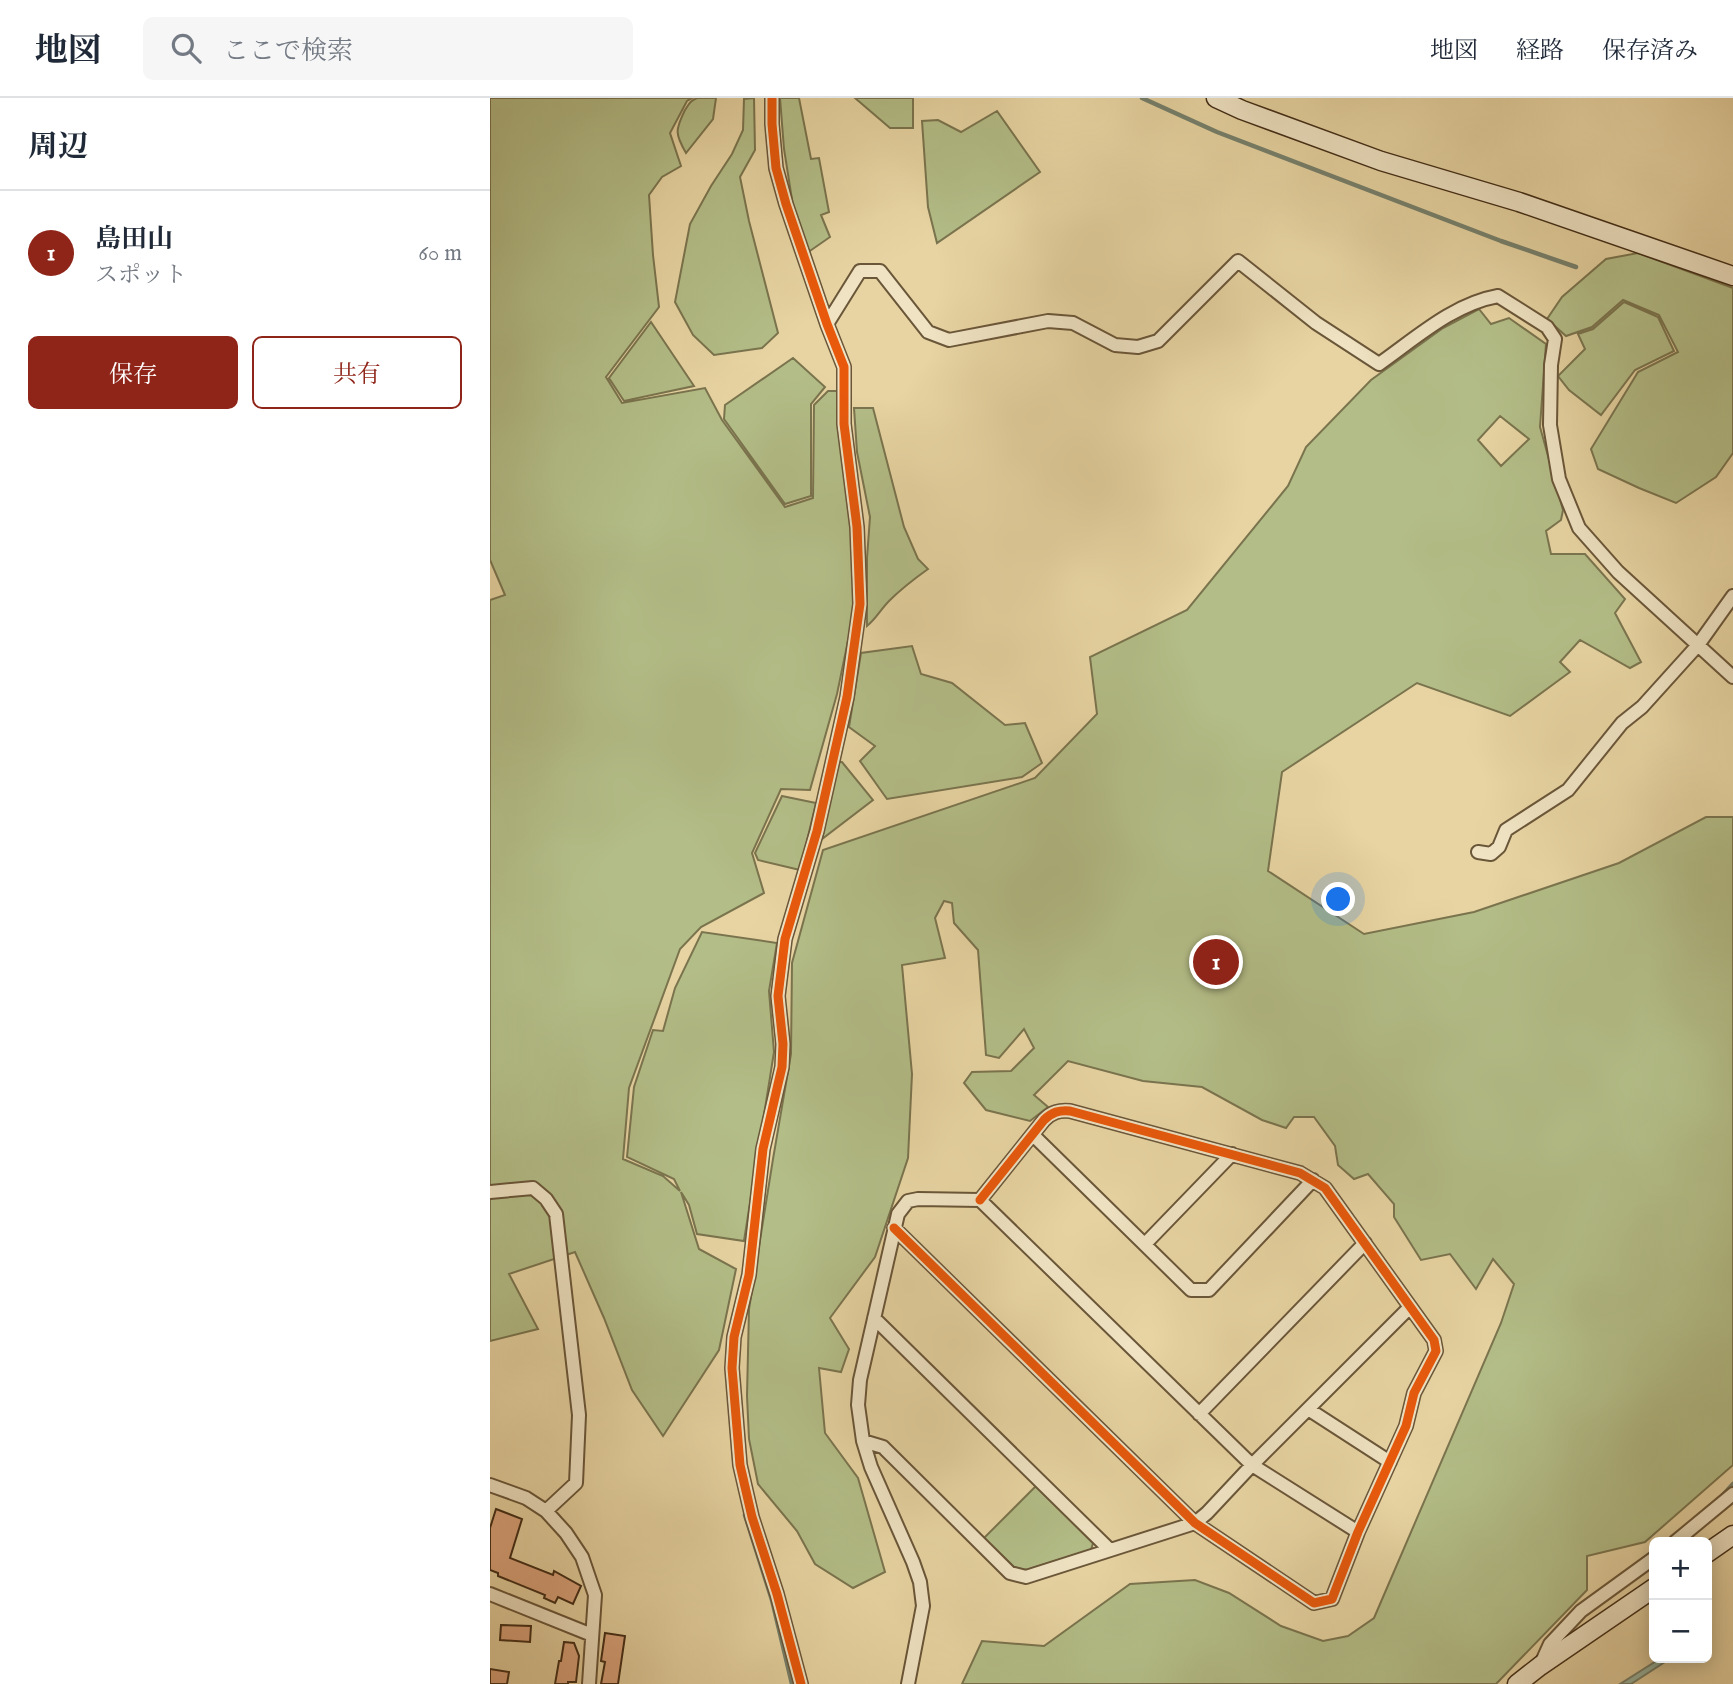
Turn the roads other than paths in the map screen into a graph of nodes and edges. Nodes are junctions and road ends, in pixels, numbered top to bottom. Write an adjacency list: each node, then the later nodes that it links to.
1 (772, 98): 4 (street)
2 (1216, 98): 3 (street)
3 (1733, 276)
4 (827, 324): 6 (street); 39 (street)
5 (1733, 596): 6 (street)
6 (1698, 645): 7 (street); 8 (street)
7 (1733, 677)
8 (1478, 852)
9 (1033, 1135): 10 (street); 13 (street); 16 (street)
10 (1232, 1154): 11 (street); 16 (street)
11 (1313, 1180): 15 (street); 16 (street)
12 (490, 1192): 26 (street)
13 (980, 1200): 14 (street); 20 (street)
14 (894, 1228): 18 (street); 27 (street)
15 (1365, 1243): 17 (street); 20 (street)
16 (1145, 1244)
17 (1410, 1307): 19 (street); 22 (street)
18 (874, 1318): 21 (street); 31 (street)
19 (1308, 1409): 22 (street); 23 (street)
20 (1199, 1414): 23 (street)
21 (863, 1441): 31 (street); 40 (street)
22 (1390, 1462): 28 (street)
23 (1252, 1465): 27 (street); 28 (street)
24 (490, 1485): 26 (street)
25 (1733, 1494): 30 (street)
26 (546, 1511): 36 (street)
27 (1195, 1523): 28 (street); 31 (street)
28 (1358, 1532)
29 (1733, 1535): 32 (street)
30 (1681, 1537)
31 (1110, 1550)
32 (1712, 1550)
33 (1649, 1562): 37 (street)
34 (1649, 1591): 37 (street)
35 (490, 1594): 36 (street)
36 (592, 1635): 38 (street)
37 (1540, 1666): 41 (street)
38 (589, 1684)
39 (801, 1684)
40 (908, 1684)
41 (1517, 1684)

